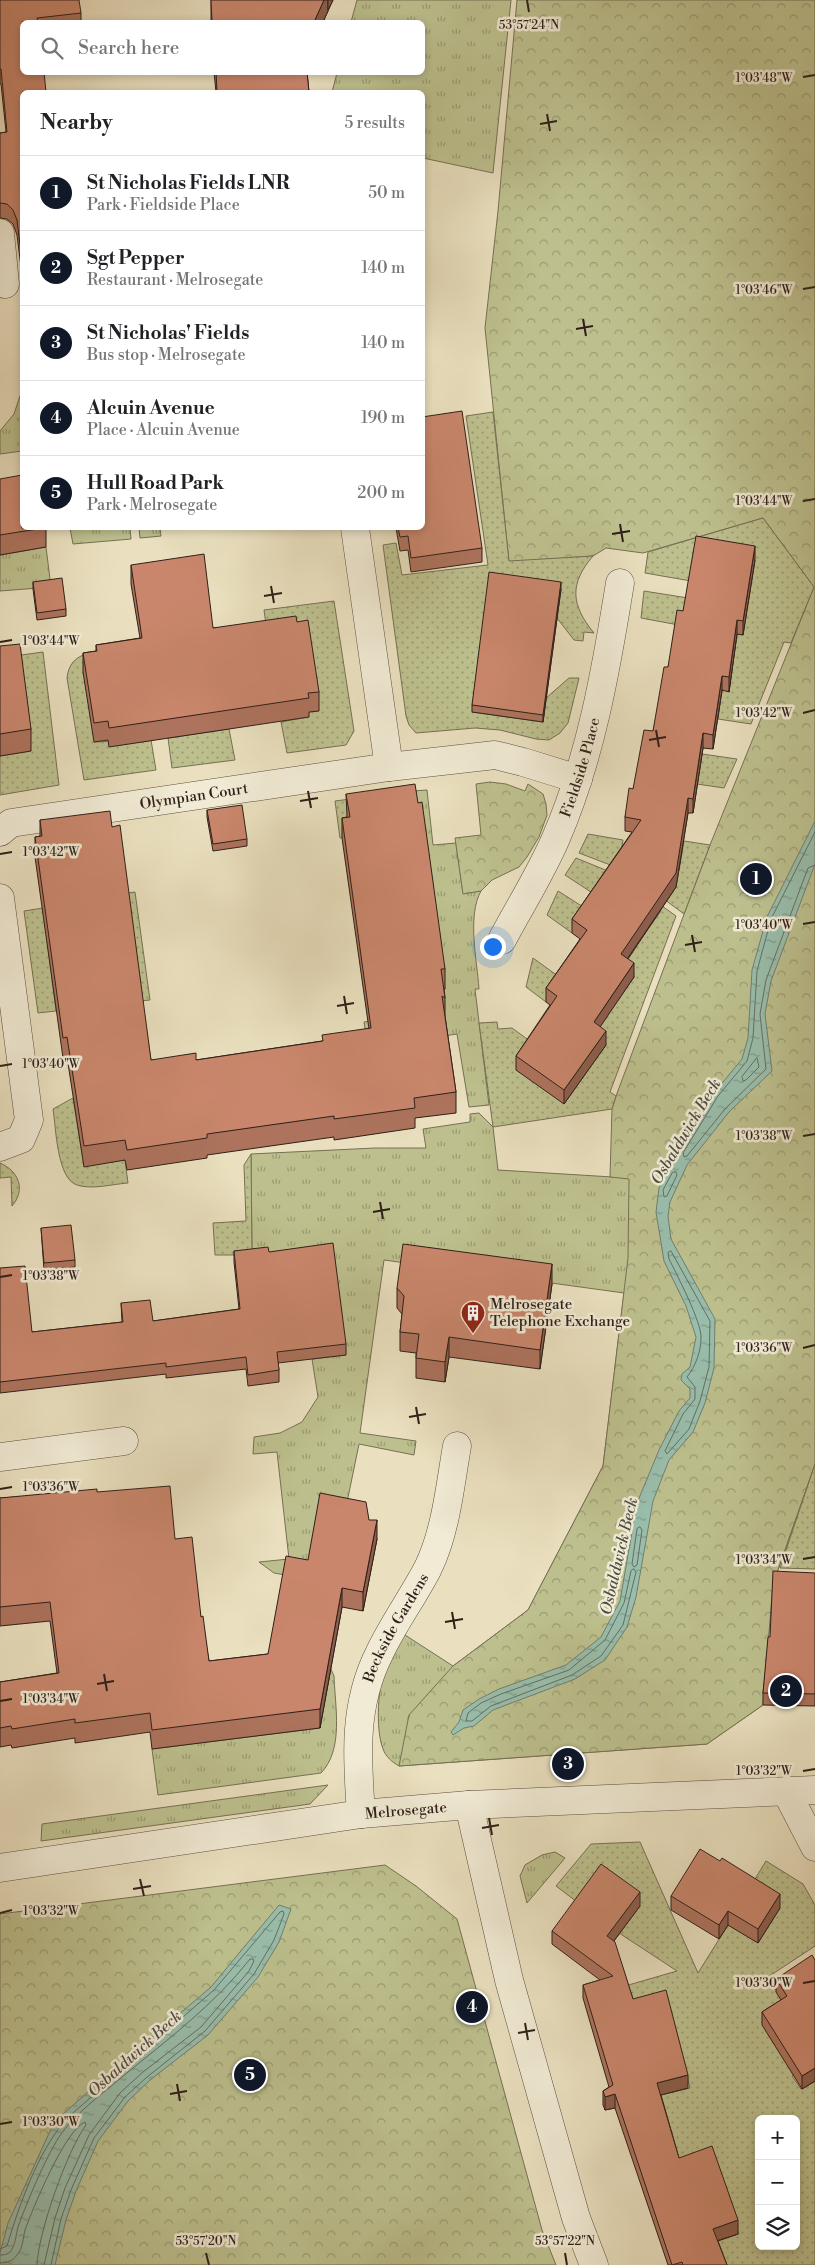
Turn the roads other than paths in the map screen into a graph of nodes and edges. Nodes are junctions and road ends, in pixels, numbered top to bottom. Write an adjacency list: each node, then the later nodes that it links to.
1 (0, 233): 2 (street)
2 (6, 284)
3 (355, 530): 5 (street)
4 (620, 583): 6 (street, Fieldside Place)
5 (389, 767): 6 (street, Olympian Court); 7 (street, Olympian Court)
6 (578, 780): 9 (street, Fieldside Place)
7 (0, 832)
8 (0, 898): 10 (street)
9 (502, 940)
10 (0, 1147)
11 (124, 1441): 13 (street)
12 (457, 1446): 17 (street, Beckside Gardens)
13 (0, 1456)
14 (815, 1790): 15 (street, Melrosegate)
15 (786, 1791): 16 (street, Melrosegate); 18 (street)
16 (470, 1805): 17 (street, Melrosegate); 20 (street)
17 (361, 1814): 19 (street, Melrosegate)
18 (815, 1848)
19 (0, 1868)
20 (594, 2265)

